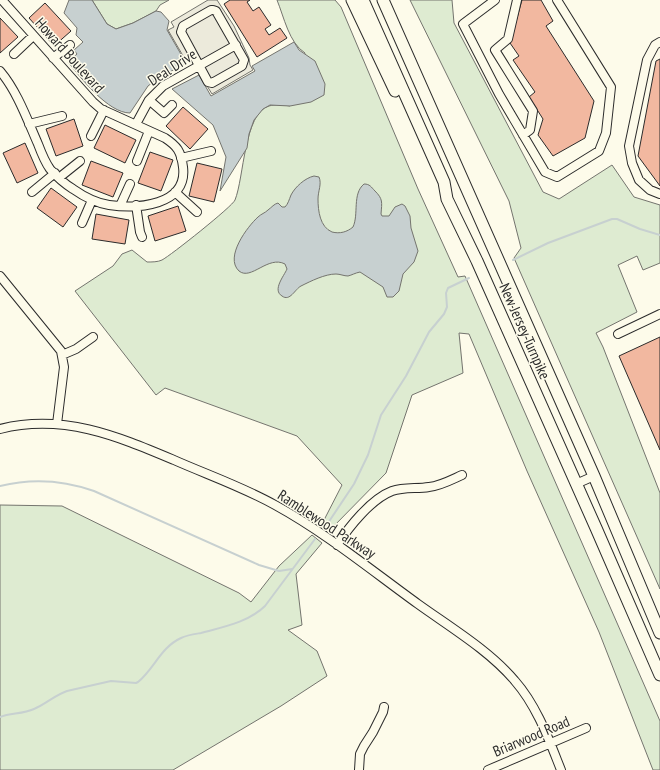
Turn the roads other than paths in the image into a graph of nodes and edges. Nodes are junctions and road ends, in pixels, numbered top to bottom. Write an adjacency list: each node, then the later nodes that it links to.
1 (352, 0): 36 (highway)
2 (363, 0): 36 (highway, New Jersey Turnpike)
3 (383, 0): 26 (highway, New Jersey Turnpike)
4 (391, 0): 26 (highway)
5 (495, 0): 24 (street)
6 (517, 0): 24 (street)
7 (557, 0): 24 (street)
8 (6, 2): 9 (street, Howard Boulevard)
9 (33, 36): 13 (street); 14 (street, Howard Boulevard)
10 (660, 42): 35 (street)
11 (70, 45): 14 (street)
12 (236, 45): 15 (street, Deal Drive); 15 (street); 15 (street)
13 (14, 54)
14 (53, 58): 19 (street, Howard Boulevard)
15 (199, 66): 17 (street, Deal Drive)
16 (0, 71): 21 (street)
17 (149, 100): 18 (street); 22 (street, Deal Drive)
18 (172, 104)
19 (104, 110): 22 (street, Howard Boulevard); 25 (street)
20 (62, 116): 21 (street)
21 (29, 124): 31 (street)
22 (136, 124): 23 (street, Howard Boulevard)
23 (150, 131): 28 (street, Howard Boulevard); 30 (street)
24 (523, 135)
25 (91, 136)
26 (444, 136): 51 (highway, New Jersey Turnpike)
27 (211, 151): 28 (street)
28 (181, 158): 34 (street, Howard Boulevard)
29 (80, 161): 31 (street)
30 (137, 161)
31 (57, 175): 33 (street); 37 (street)
32 (130, 184): 39 (street)
33 (32, 192)
34 (175, 192): 38 (street); 40 (street)
35 (660, 194)
36 (448, 199): 52 (highway, New Jersey Turnpike)
37 (92, 200): 39 (street); 41 (street)
38 (136, 205): 39 (street); 42 (street)
39 (120, 206)
40 (197, 212)
41 (82, 223)
42 (142, 237)
43 (0, 276): 47 (street)
44 (660, 314): 45 (street)
45 (618, 334)
46 (94, 336): 47 (street)
47 (62, 355): 48 (street)
48 (57, 424): 49 (street, Ramblewood Parkway); 53 (street, Ramblewood Parkway)
49 (0, 429)
50 (462, 475): 53 (street)
51 (594, 476): 52 (street); 54 (highway, New Jersey Turnpike)
52 (576, 484): 55 (highway, New Jersey Turnpike)
53 (337, 545): 58 (street, Ramblewood Parkway)
54 (660, 633)
55 (660, 675)
56 (384, 707): 59 (street)
57 (586, 728): 58 (street, Briarwood Road)
58 (550, 744): 60 (street, Briarwood Road); 61 (street, Ramblewood Parkway)
59 (358, 770)
60 (488, 770)
61 (561, 770)

